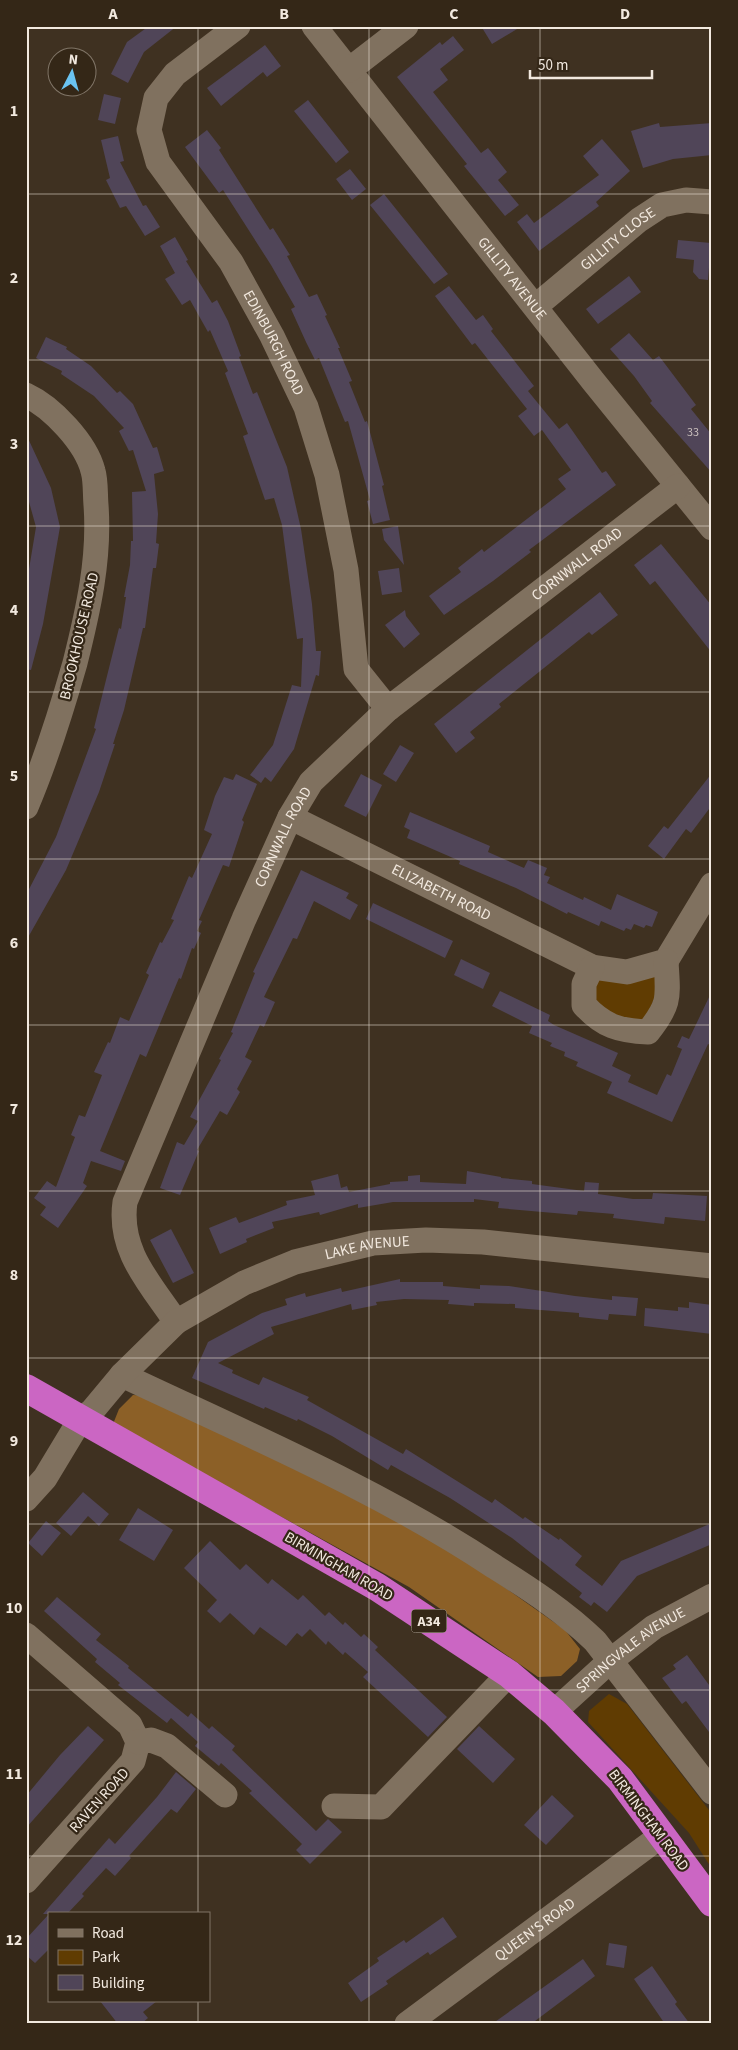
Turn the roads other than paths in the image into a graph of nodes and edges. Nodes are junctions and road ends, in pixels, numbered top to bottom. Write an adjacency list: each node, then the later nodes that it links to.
1 (238, 26): 10 (street, EDINBURGH ROAD)
2 (314, 26): 4 (street, GILLITY AVENUE)
3 (406, 26): 4 (street)
4 (350, 70): 6 (street, GILLITY AVENUE)
5 (712, 202): 6 (street, GILLITY CLOSE)
6 (536, 306): 8 (street, GILLITY AVENUE)
7 (26, 395): 11 (street, BROOKHOUSE ROAD)
8 (678, 486): 9 (street, GILLITY AVENUE); 10 (street, CORNWALL ROAD)
9 (712, 528)
10 (388, 710): 12 (street, CORNWALL ROAD)
11 (26, 807)
12 (290, 817): 15 (street, ELIZABETH ROAD); 17 (street, CORNWALL ROAD)
13 (712, 885): 14 (street)
14 (666, 961): 15 (street, ELIZABETH ROAD); 15 (street)
15 (592, 967)
16 (712, 1266): 17 (street, LAKE AVENUE)
17 (176, 1322): 18 (street, LAKE AVENUE)
18 (122, 1376): 20 (street, LAKE AVENUE); 24 (street)
19 (26, 1388): 20 (highway, BIRMINGHAM ROAD / A34)
20 (80, 1420): 21 (street, LAKE AVENUE); 25 (highway, BIRMINGHAM ROAD / A34)
21 (26, 1498)
22 (712, 1596): 24 (street, SPRINGVALE AVENUE)
23 (26, 1635): 27 (street)
24 (610, 1661): 26 (street, SPRINGVALE AVENUE); 28 (street)
25 (509, 1674): 26 (highway, BIRMINGHAM ROAD / A34); 30 (street)
26 (554, 1712): 31 (highway, BIRMINGHAM ROAD / A34)
27 (138, 1742): 29 (street); 32 (street, RAVEN ROAD)
28 (712, 1792)
29 (225, 1795)
30 (334, 1806)
31 (662, 1835): 33 (highway, BIRMINGHAM ROAD / A34); 34 (street, QUEEN'S ROAD)
32 (26, 1881)
33 (712, 1903)
34 (407, 2024)

